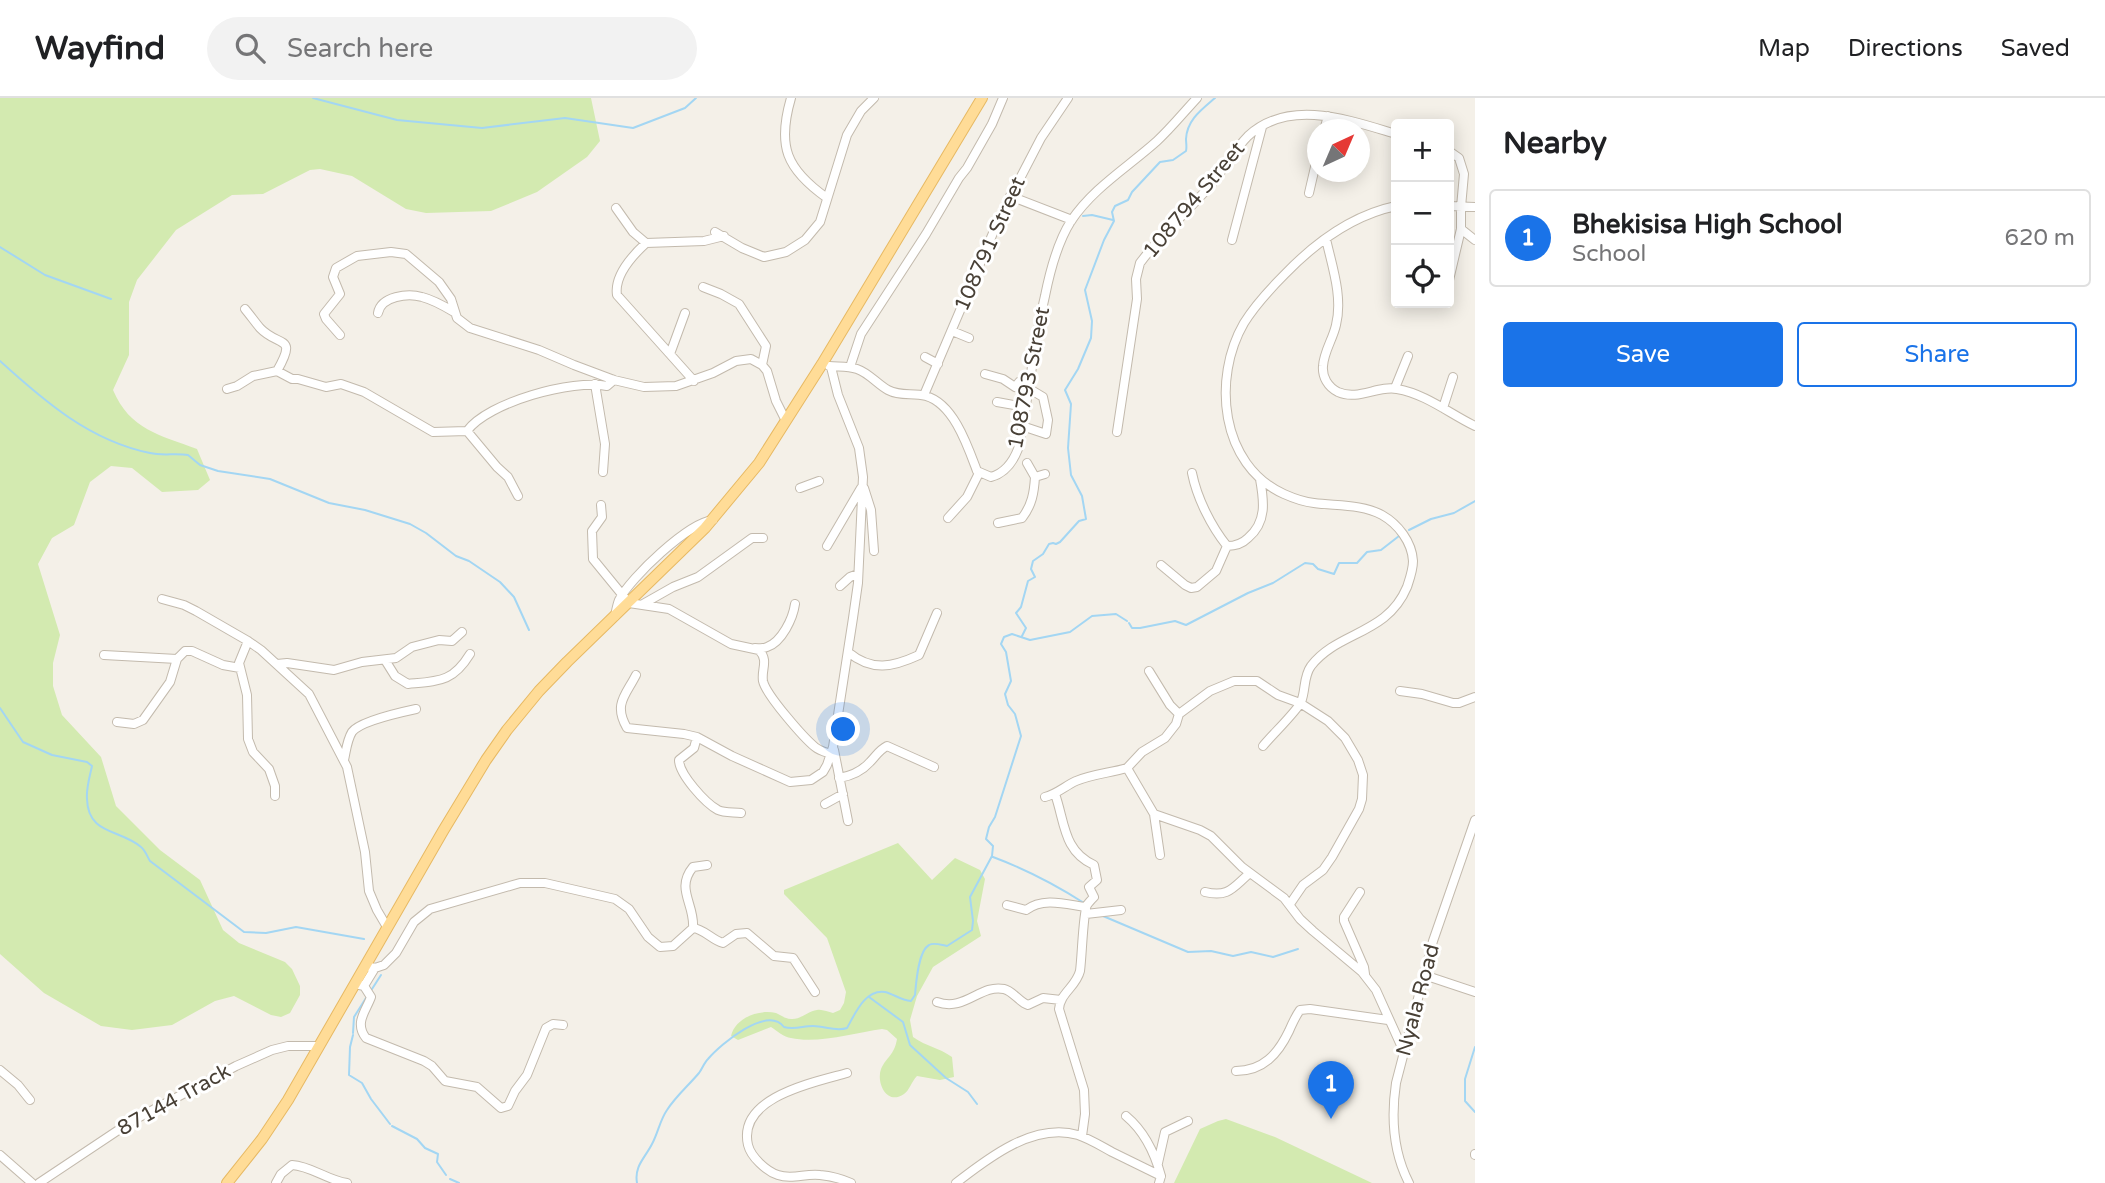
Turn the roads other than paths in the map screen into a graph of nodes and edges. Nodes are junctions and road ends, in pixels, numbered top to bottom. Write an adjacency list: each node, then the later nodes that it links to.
1 (874, 98): 15 (street)
2 (982, 98): 42 (main road)
3 (1003, 98): 44 (street)
4 (1068, 98): 14 (street, 108791 Street)
5 (1197, 98): 21 (street, 108793 Street)
6 (788, 100): 15 (street)
7 (1328, 116): 8 (street); 9 (street, 108794 Street); 10 (street, 108794 Street)
8 (1327, 119)
9 (1262, 127): 26 (street); 62 (street, 108794 Street)
10 (1391, 133)
11 (1454, 154): 19 (street)
12 (1312, 182): 13 (street)
13 (1309, 193)
14 (1010, 196): 21 (street); 35 (street, 108791 Street)
15 (827, 198): 24 (street)
16 (1454, 206): 19 (street)
17 (1475, 206): 19 (street)
18 (1391, 207): 25 (street)
19 (1461, 207): 22 (street)
20 (615, 208): 28 (street)
21 (1072, 220): 51 (street, 108793 Street)
22 (1461, 229): 27 (street); 29 (street)
23 (715, 232): 24 (street)
24 (724, 236): 28 (street)
25 (1326, 239): 52 (street); 69 (street)
26 (1232, 240)
27 (1475, 240)
28 (646, 243): 38 (street)
29 (1454, 259)
30 (703, 287): 41 (street)
31 (246, 309): 45 (street)
32 (454, 312): 33 (street); 36 (street); 48 (street)
33 (378, 313)
34 (685, 313): 38 (street)
35 (952, 331): 37 (street); 43 (street, 108791 Street)
36 (340, 335)
37 (969, 338)
38 (670, 354): 49 (street)
39 (1408, 356): 52 (street)
40 (925, 357): 43 (street)
41 (762, 365): 49 (street); 58 (street)
42 (827, 365): 44 (street); 58 (main road); 71 (street)
43 (938, 365): 54 (street, 108791 Street)
44 (850, 367): 54 (street)
45 (277, 371): 53 (street); 61 (street)
46 (985, 374): 51 (street)
47 (1453, 377): 57 (street)
48 (614, 380): 49 (street); 50 (street)
49 (694, 381)
50 (595, 384): 61 (street); 64 (street)
51 (1028, 386): 56 (street, 108793 Street); 59 (street)
52 (1395, 388): 57 (street)
53 (227, 389)
54 (924, 395): 65 (street)
55 (997, 402): 56 (street)
56 (1025, 407): 59 (street, 108793 Street)
57 (1443, 408): 60 (street)
58 (786, 421): 85 (main road)
59 (1022, 426): 65 (street, 108793 Street)
60 (1475, 426)
61 (467, 430): 73 (street)
62 (1117, 432)
63 (1027, 464): 68 (street)
64 (603, 471)
65 (979, 473): 75 (street)
66 (1192, 473): 79 (street)
67 (1045, 474): 68 (street)
68 (1035, 477): 76 (street)
69 (1260, 479): 79 (street); 103 (street)
70 (819, 481): 72 (street)
71 (863, 485): 78 (street); 80 (street); 82 (street)
72 (800, 488)
73 (518, 496)
74 (601, 505): 85 (street)
75 (948, 517)
76 (998, 523)
77 (763, 538): 86 (street)
78 (827, 546)
79 (1227, 546): 81 (street)
80 (874, 551)
81 (1161, 565)
82 (858, 574): 83 (street); 92 (street)
83 (840, 586)
84 (162, 598): 90 (street)
85 (626, 599): 86 (street); 132 (main road)
86 (643, 604): 91 (street)
87 (795, 604): 91 (street)
88 (937, 613): 92 (street)
89 (462, 632): 96 (street)
90 (248, 641): 97 (street); 98 (street)
91 (752, 648): 109 (street)
92 (848, 652): 109 (street)
93 (470, 654): 96 (street)
94 (104, 655): 95 (street)
95 (177, 659): 98 (street); 106 (street)
96 (386, 660): 97 (street)
97 (277, 664): 110 (street)
98 (240, 668): 116 (street)
99 (1149, 671): 105 (street)
100 (636, 675): 107 (street)
101 (1400, 691): 102 (street)
102 (1475, 697)
103 (1300, 703): 105 (street); 108 (street); 128 (street)
104 (416, 709): 110 (street)
105 (1179, 715): 112 (street)
106 (117, 722)
107 (697, 737): 109 (street); 119 (street)
108 (1263, 746)
109 (832, 750): 113 (street)
110 (344, 760): 132 (street)
111 (934, 767): 113 (street)
112 (1127, 768): 115 (street); 120 (street)
113 (839, 778): 114 (street)
114 (843, 794): 118 (street); 122 (street)
115 (1055, 794): 117 (street); 130 (street)
116 (275, 796)
117 (1045, 797)
118 (825, 804)
119 (741, 813)
120 (1154, 814): 123 (street); 125 (street)
121 (1475, 820): 136 (street, Nyala Road)
122 (848, 821)
123 (1160, 855)
124 (707, 866): 133 (street)
125 (1250, 873): 126 (street); 128 (street)
126 (1205, 892)
127 (1360, 892): 135 (street)
128 (1290, 904): 135 (street)
129 (1007, 905): 130 (street)
130 (1088, 909): 131 (street); 140 (street)
131 (1121, 910)
132 (387, 928): 134 (main road)
133 (693, 928): 134 (street); 138 (street)
134 (370, 967): 137 (main road)
135 (1365, 975): 142 (street)
136 (1424, 975): 139 (street); 145 (street, Nyala Road)
137 (359, 985): 143 (street); 144 (main road)
138 (816, 992)
139 (1475, 992)
140 (1061, 1000): 141 (street); 152 (street)
141 (937, 1002)
142 (1388, 1020): 145 (street); 147 (street)
143 (563, 1025)
144 (319, 1046): 156 (main road); 158 (street, 87144 Track)
145 (1404, 1052): 163 (street, Nyala Road)
146 (0, 1070): 149 (street)
147 (1236, 1070)
148 (847, 1073): 161 (street)
149 (30, 1100)
150 (1126, 1116): 154 (street)
151 (1188, 1121): 154 (street)
152 (1082, 1136): 155 (street); 162 (street)
153 (0, 1155): 157 (street)
154 (1158, 1163): 155 (street)
155 (1160, 1179)
156 (232, 1181)
157 (32, 1183)
158 (39, 1183)
159 (276, 1183): 160 (street)
160 (346, 1183)
161 (851, 1183)
162 (956, 1183)
163 (1409, 1183)

